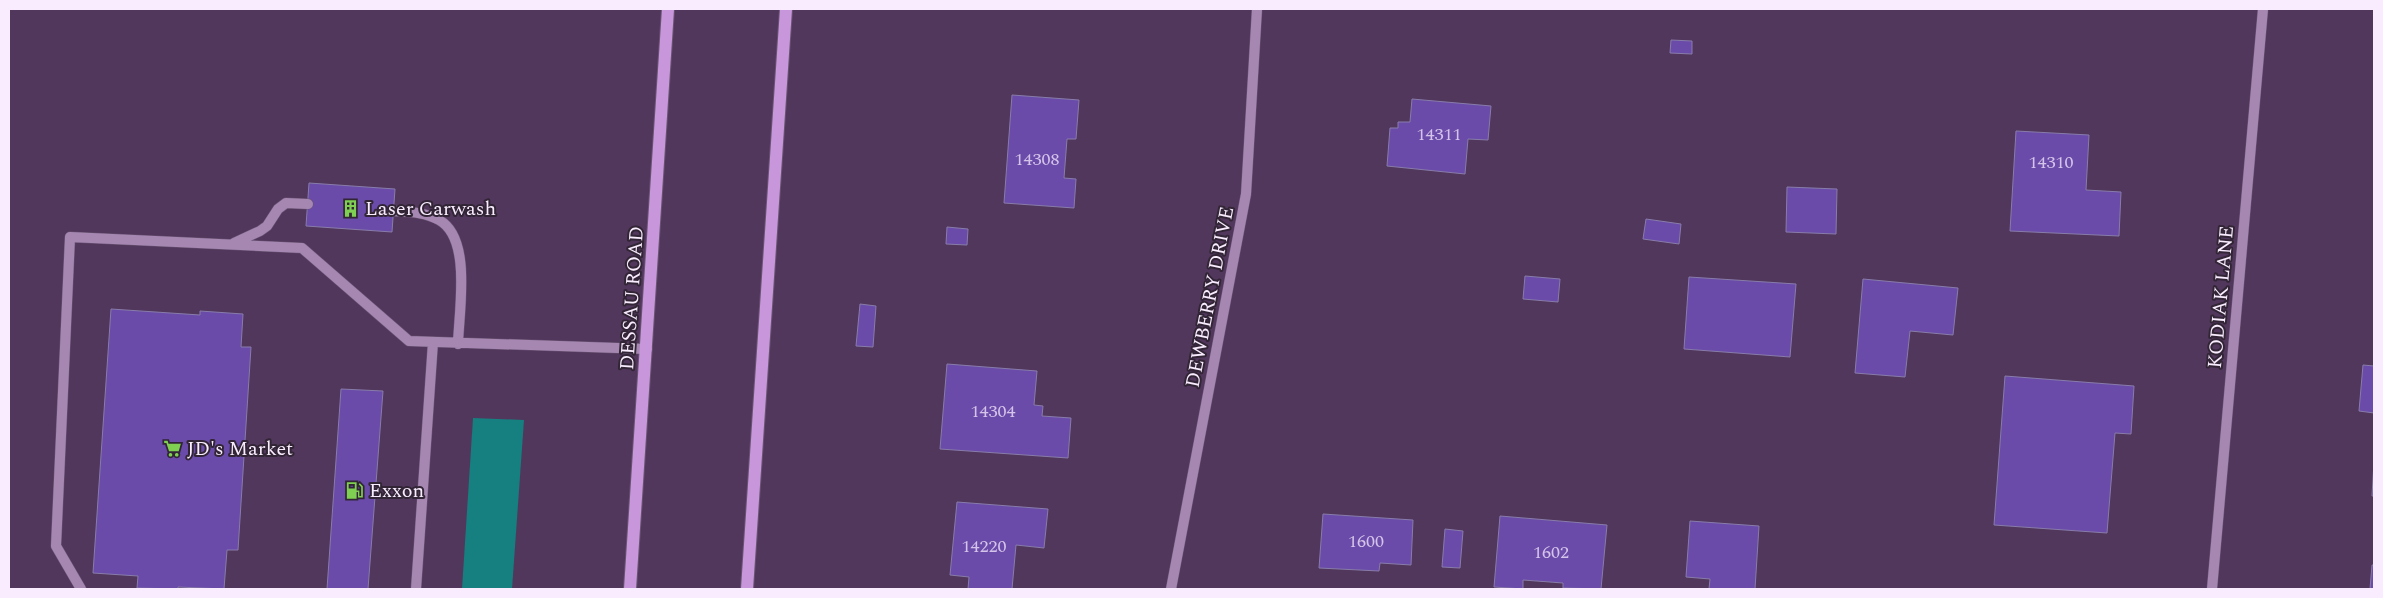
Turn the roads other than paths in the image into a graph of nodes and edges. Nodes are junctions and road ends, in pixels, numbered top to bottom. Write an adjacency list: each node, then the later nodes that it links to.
1 (668, 9): 10 (main road, DESSAU ROAD)
2 (786, 9): 14 (main road)
3 (1256, 9): 15 (street, DEWBERRY DRIVE)
4 (2263, 9): 16 (street, KODIAK LANE)
5 (308, 204): 7 (street)
6 (394, 211): 9 (street)
7 (228, 245): 8 (street); 11 (street)
8 (433, 342): 9 (street); 12 (street)
9 (458, 344): 10 (street)
10 (646, 349): 13 (main road, DESSAU ROAD)
11 (81, 589)
12 (416, 589)
13 (630, 589)
14 (747, 589)
15 (1171, 589)
16 (2212, 589)

